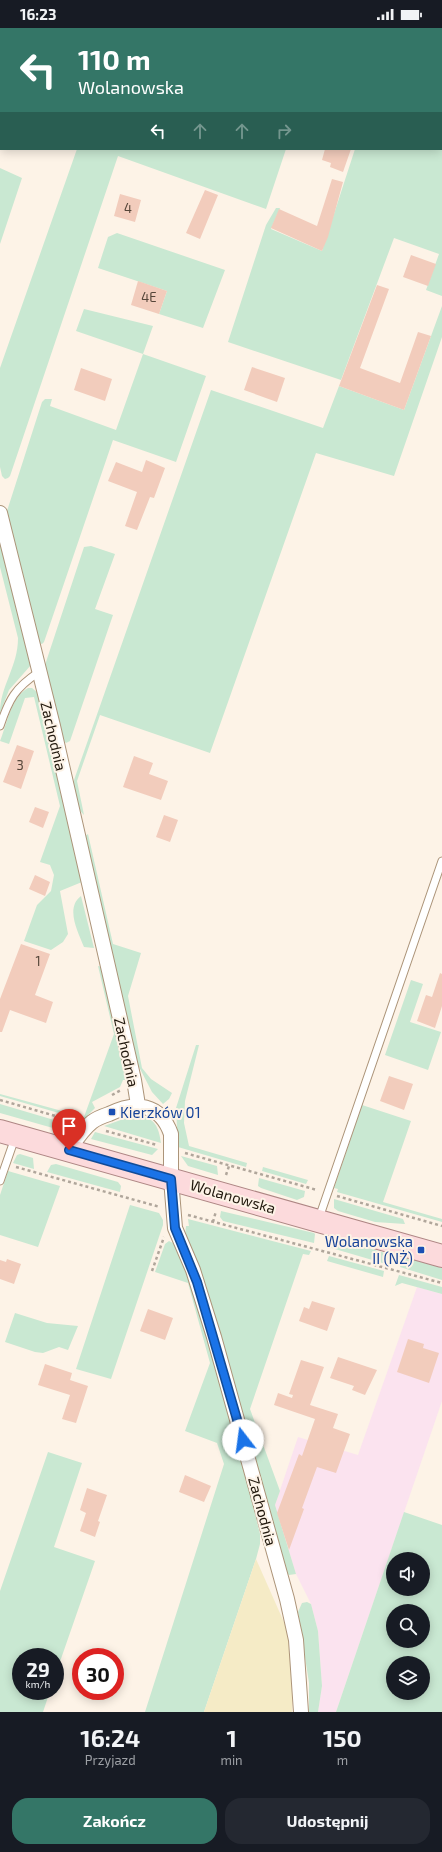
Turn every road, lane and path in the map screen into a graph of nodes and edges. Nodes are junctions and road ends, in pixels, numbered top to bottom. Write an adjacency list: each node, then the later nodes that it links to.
1 (0, 513): 2 (street, Zachodnia)
2 (39, 672): 3 (lane); 5 (street, Zachodnia)
3 (0, 726)
4 (442, 861): 16 (lane)
5 (134, 1080): 6 (path); 8 (street, Zachodnia)
6 (106, 1099)
7 (0, 1100): 9 (path)
8 (138, 1105): 9 (street); 11 (street, Zachodnia)
9 (89, 1126): 11 (path); 12 (street)
10 (8, 1134): 12 (main road, Wolanowska); 13 (lane)
11 (170, 1149): 14 (street, Zachodnia); 16 (path)
12 (69, 1150): 14 (main road, Wolanowska)
13 (6, 1165): 15 (lane); 17 (path)
14 (171, 1179): 17 (street, Zachodnia); 18 (main road, Wolanowska)
15 (0, 1181)
16 (328, 1193): 18 (lane); 19 (path)
17 (174, 1211): 20 (street, Zachodnia); 23 (path)
18 (318, 1220): 21 (main road, Wolanowska)
19 (442, 1226)
20 (175, 1228): 22 (path); 24 (street, Zachodnia)
21 (442, 1256)
22 (152, 1271)
23 (442, 1283)
24 (301, 1712)

